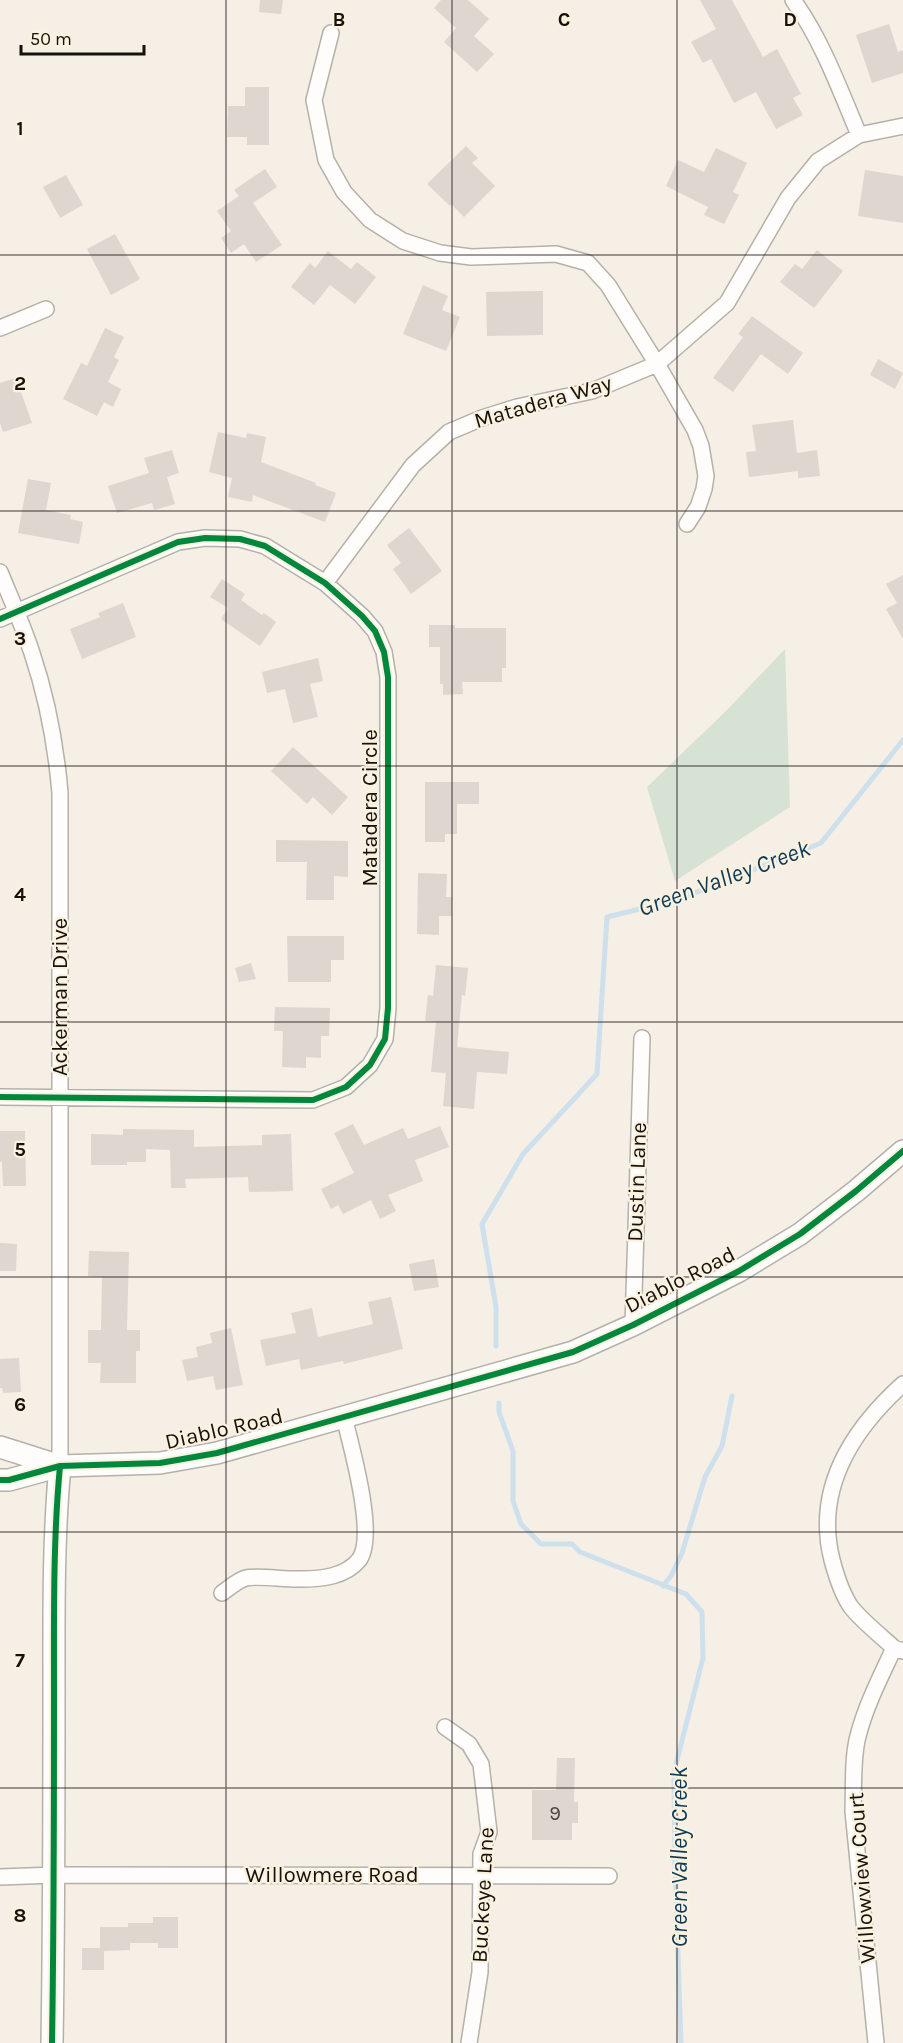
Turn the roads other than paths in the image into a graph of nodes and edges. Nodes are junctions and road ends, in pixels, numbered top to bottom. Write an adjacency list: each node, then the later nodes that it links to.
1 (793, 0): 4 (street)
2 (332, 33): 7 (street)
3 (903, 126): 4 (street, Matadera Way)
4 (859, 135): 7 (street, Matadera Way)
5 (46, 309): 6 (street)
6 (0, 328)
7 (657, 364): 8 (street); 10 (street, Matadera Way)
8 (687, 524)
9 (0, 572): 11 (street, Ackerman Drive)
10 (325, 583): 11 (street, Matadera Circle); 14 (street, Matadera Circle)
11 (17, 612): 12 (street, Matadera Circle); 14 (street, Ackerman Drive)
12 (0, 619)
13 (642, 1038): 17 (street, Dustin Lane)
14 (59, 1096): 15 (street, Matadera Circle); 21 (street, Ackerman Drive)
15 (0, 1097)
16 (903, 1150): 17 (street, Diablo Road)
17 (633, 1325): 19 (street, Diablo Road)
18 (903, 1384): 24 (street)
19 (344, 1417): 21 (street, Diablo Road); 23 (street)
20 (0, 1447): 21 (street)
21 (60, 1466): 22 (street); 26 (street)
22 (0, 1480)
23 (222, 1593)
24 (898, 1650): 32 (street, Willowview Court)
25 (445, 1727): 27 (street, Buckeye Lane)
26 (55, 1875): 27 (street, Willowmere Road); 29 (street, Willowmere Road); 30 (street)
27 (481, 1876): 28 (street, Willowmere Road); 31 (street, Buckeye Lane)
28 (609, 1876)
29 (0, 1877)
30 (52, 2043)
31 (469, 2043)
32 (876, 2043)

